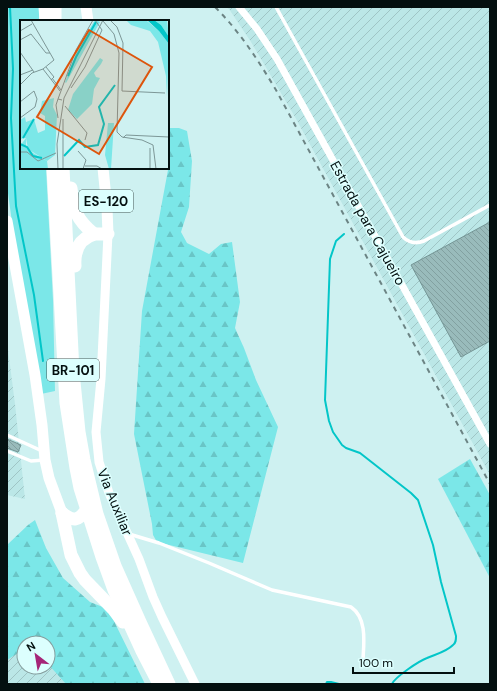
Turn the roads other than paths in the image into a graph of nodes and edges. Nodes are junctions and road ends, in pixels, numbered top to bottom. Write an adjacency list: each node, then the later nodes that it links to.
1 (45, 7): 6 (highway)
2 (55, 7): 7 (highway)
3 (86, 7): 8 (main road)
4 (238, 7): 19 (street, Estrada para Cajueiro)
5 (276, 7): 13 (lane)
6 (46, 20)
7 (55, 20)
8 (88, 20)
9 (53, 169): 22 (highway, BR-101)
10 (63, 169): 17 (highway, BR-101)
11 (68, 169): 15 (highway)
12 (103, 169): 16 (main road, ES-120)
13 (490, 205)
14 (7, 221): 21 (main road)
15 (94, 234): 16 (highway); 17 (highway)
16 (108, 234): 24 (street, Via Auxiliar)
17 (71, 319): 28 (highway, BR-101)
18 (7, 435): 21 (lane)
19 (490, 444)
20 (7, 451): 21 (lane)
21 (45, 456): 23 (main road)
22 (87, 509): 23 (highway); 25 (highway, BR-101)
23 (62, 513): 25 (highway)
24 (128, 534): 26 (lane); 29 (street, Via Auxiliar)
25 (142, 651): 27 (highway, BR-101)
26 (363, 659)
27 (159, 684)
28 (169, 684)
29 (195, 684)

